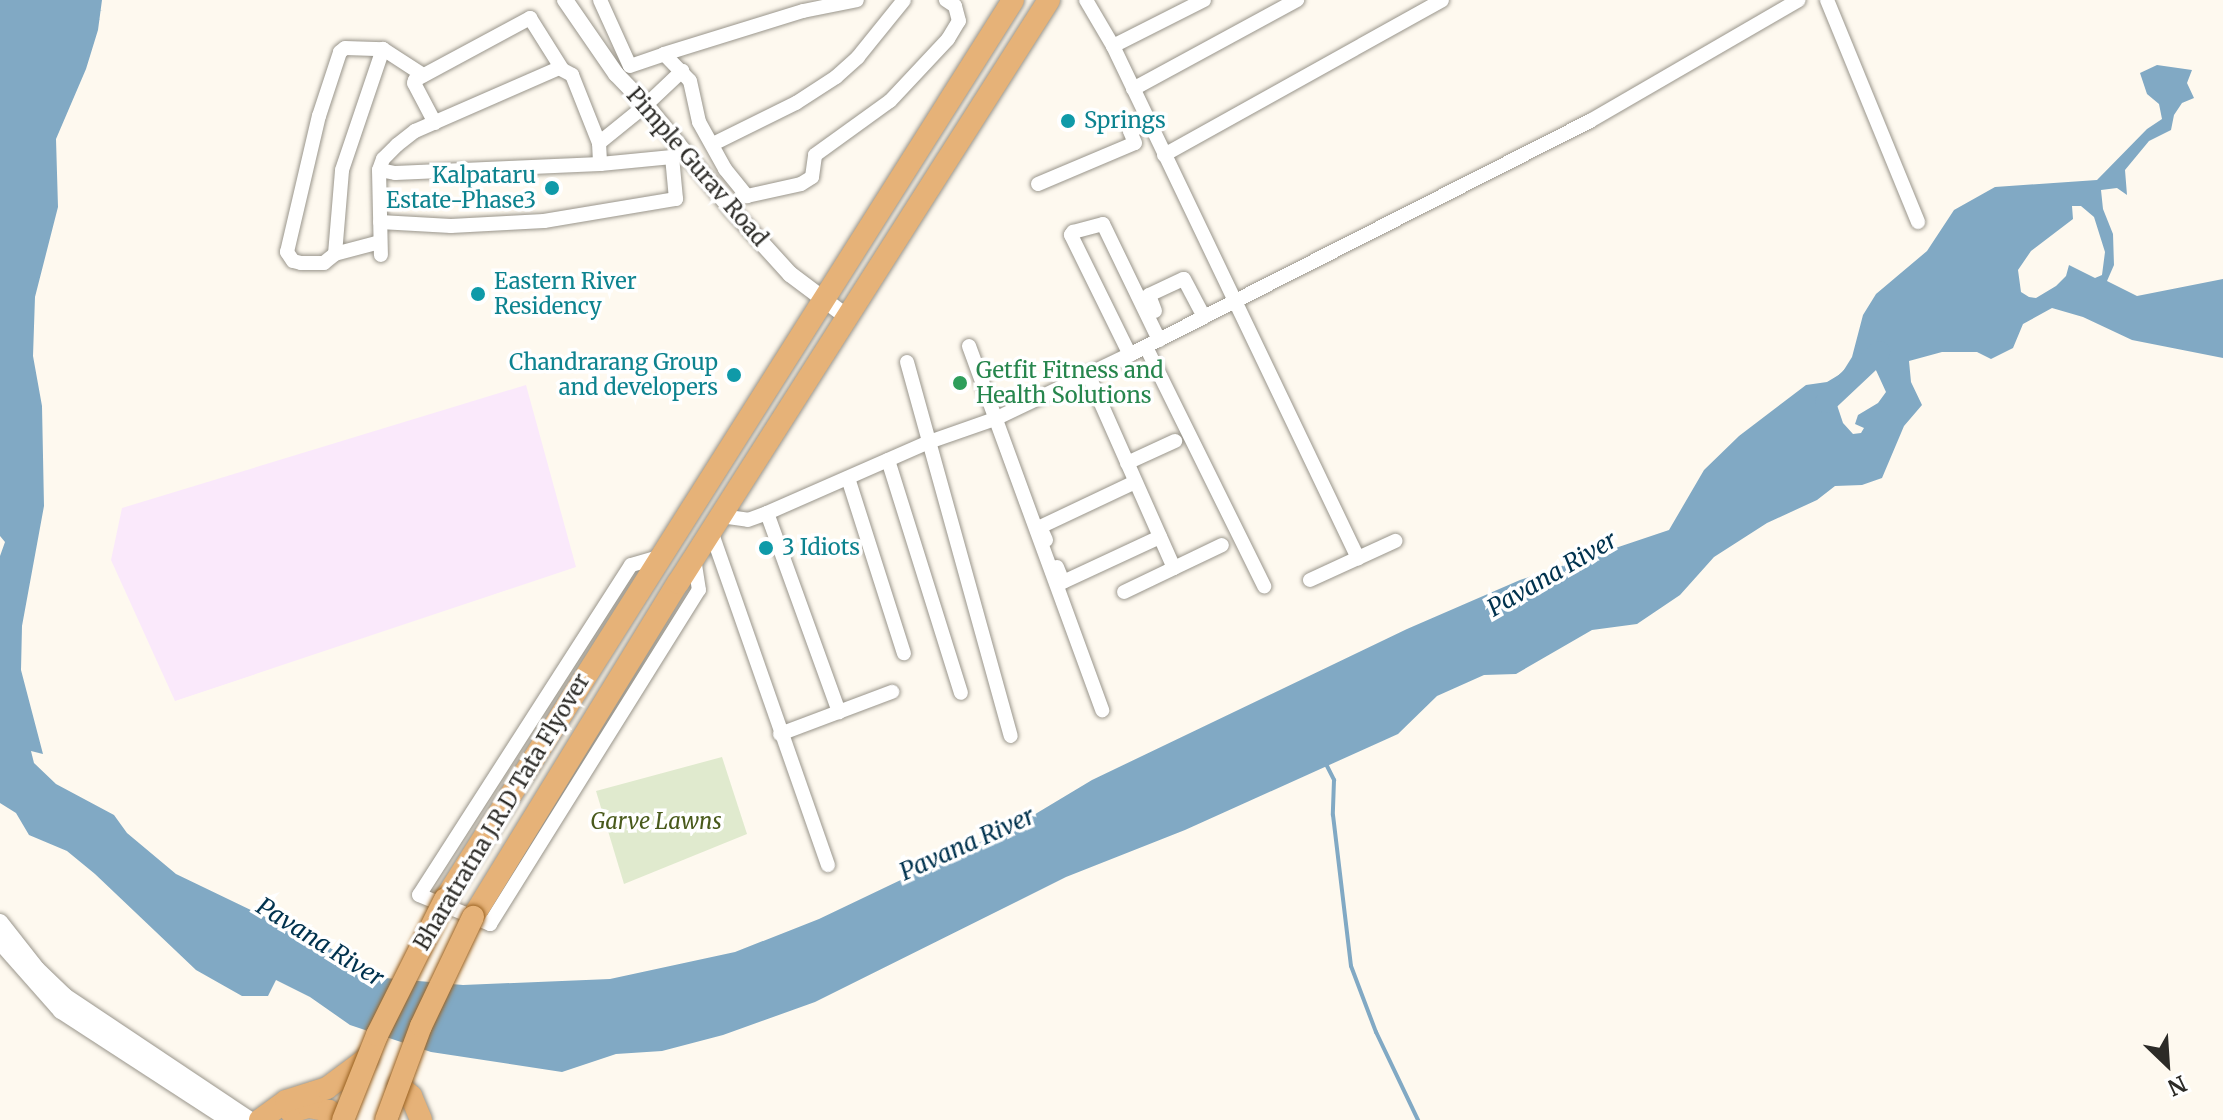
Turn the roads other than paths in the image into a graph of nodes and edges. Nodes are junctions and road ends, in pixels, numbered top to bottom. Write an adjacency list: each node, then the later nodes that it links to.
1 (565, 0): 21 (street, Pimple Gurav Road)
2 (600, 0): 16 (street)
3 (857, 0): 16 (street)
4 (904, 0): 25 (street)
5 (946, 0): 25 (street)
6 (1013, 0): 33 (main road, Bharatratna J.R.D Tata Flyover)
7 (1049, 0): 35 (main road, Bharatratna J.R.D Tata Flyover)
8 (1086, 0): 14 (street)
9 (1204, 0): 14 (street)
10 (1297, 0): 20 (street)
11 (1442, 0): 26 (street)
12 (1799, 0): 34 (street)
13 (1827, 0): 31 (street)
14 (1113, 46): 20 (street)
15 (383, 49): 19 (street); 32 (street); 32 (street)
16 (664, 54): 18 (street)
17 (562, 69): 19 (street); 23 (street); 24 (street)
18 (682, 71): 21 (street); 25 (street)
19 (423, 75): 23 (street)
20 (1133, 89): 22 (street)
21 (646, 105): 24 (street); 33 (street, Pimple Gurav Road)
22 (1150, 122): 26 (street); 29 (street)
23 (435, 123): 28 (street)
24 (599, 143): 27 (street)
25 (713, 144)
26 (1164, 155): 34 (street)
27 (600, 164): 28 (street); 30 (street)
28 (379, 170): 30 (street)
29 (1038, 184)
30 (380, 222): 32 (street)
31 (1918, 222)
32 (335, 254)
33 (822, 301): 35 (street, Pimple Gurav Road); 54 (main road, Bharatratna J.R.D Tata Flyover)
34 (1233, 302): 36 (street); 56 (street)
35 (847, 317): 50 (main road, Bharatratna J.R.D Tata Flyover)
36 (1204, 317): 37 (street); 37 (street)
37 (1158, 341): 39 (street); 39 (street); 59 (street)
38 (969, 346): 42 (street)
39 (1130, 355): 41 (street)
40 (907, 362): 44 (street)
41 (1088, 374): 42 (street); 46 (street)
42 (995, 419): 44 (street); 64 (street)
43 (1175, 441): 46 (street)
44 (929, 442): 45 (street); 67 (street)
45 (888, 460): 47 (street); 63 (street)
46 (1127, 463): 48 (street)
47 (848, 478): 49 (street); 61 (street)
48 (1135, 482): 51 (street); 51 (street)
49 (767, 513): 50 (street); 65 (street)
50 (716, 524): 55 (main road, Bharatratna J.R.D Tata Flyover); 66 (street)
51 (1160, 537): 57 (street)
52 (1395, 541): 56 (street)
53 (1222, 545): 57 (street)
54 (659, 557): 55 (street); 71 (main road, Bharatratna J.R.D Tata Flyover, bridge)
55 (694, 558): 72 (main road, Bharatratna J.R.D Tata Flyover, bridge)
56 (1358, 558): 58 (street)
57 (1174, 568): 60 (street)
58 (1310, 580)
59 (1264, 586)
60 (1124, 592)
61 (904, 653)
62 (892, 692): 65 (street)
63 (961, 693)
64 (1102, 710)
65 (839, 712): 66 (street)
66 (780, 734): 68 (street)
67 (1011, 736)
68 (828, 865)
69 (0, 922): 74 (street)
70 (0, 942): 73 (street)
71 (366, 1059): 75 (main road); 78 (main road, Bharatratna J.R.D Tata Flyover, bridge)
72 (399, 1086): 79 (main road, Bharatratna J.R.D Tata Flyover, bridge); 80 (main road)
73 (229, 1120)
74 (250, 1120)
75 (260, 1120)
76 (277, 1120): 77 (main road)
77 (336, 1120)
78 (343, 1120)
79 (386, 1120)
80 (421, 1120)

